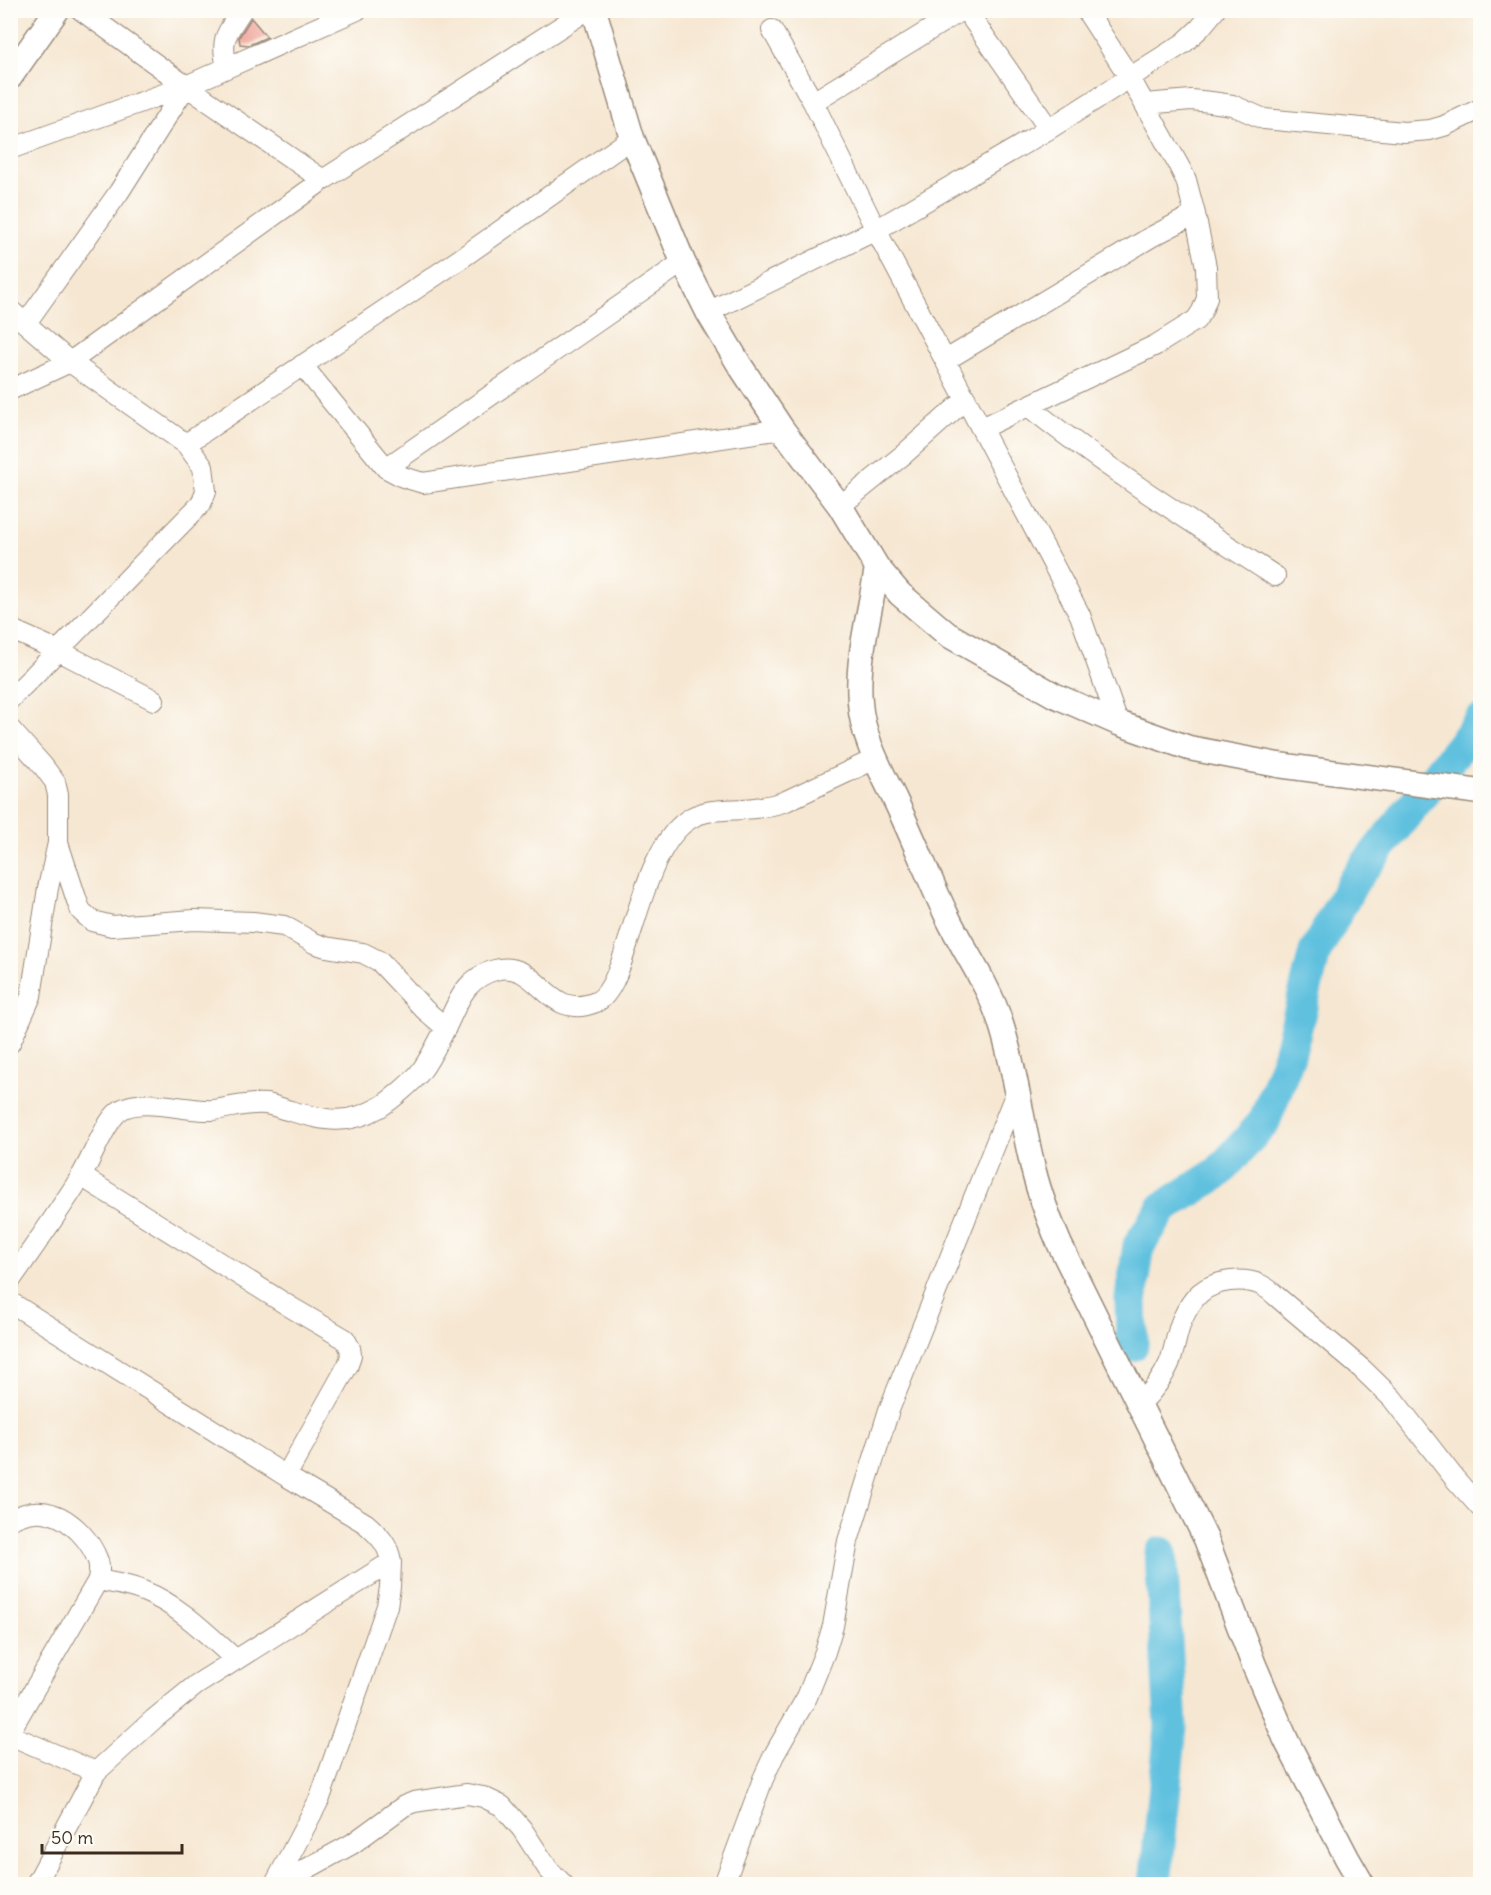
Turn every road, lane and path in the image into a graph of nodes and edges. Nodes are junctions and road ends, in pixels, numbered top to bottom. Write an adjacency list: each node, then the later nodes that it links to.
1 (57, 10): 12 (street)
2 (81, 10): 14 (street)
3 (242, 10): 11 (street)
4 (357, 10): 11 (street)
5 (587, 10): 21 (street)
6 (594, 10): 19 (street)
7 (964, 10): 15 (street); 18 (street)
8 (1086, 10): 13 (street)
9 (1215, 10): 13 (street)
10 (772, 30): 15 (street)
11 (227, 67): 14 (street)
12 (10, 77)
13 (1130, 78): 16 (street); 18 (street)
14 (186, 86): 20 (street); 21 (street); 27 (street)
15 (813, 102): 23 (street)
16 (1145, 104): 17 (street); 22 (street)
17 (1480, 109)
18 (1049, 129): 23 (street)
19 (632, 138): 24 (street); 30 (street)
20 (10, 149)
21 (323, 180): 29 (street)
22 (1195, 214): 28 (street); 33 (street)
23 (876, 230): 26 (street); 28 (street)
24 (683, 262): 26 (street); 37 (street)
25 (10, 310): 27 (street)
26 (708, 312): 35 (street)
27 (26, 323): 29 (street)
28 (946, 360): 32 (street)
29 (70, 362): 31 (street); 36 (street)
30 (302, 365): 36 (street); 37 (street)
31 (10, 390)
32 (966, 399): 34 (street); 38 (street)
33 (1028, 405): 34 (street); 40 (street)
34 (982, 428): 45 (street)
35 (782, 429): 37 (street); 38 (street)
36 (186, 444): 42 (street)
37 (386, 468)
38 (840, 506): 39 (street)
39 (878, 567): 45 (street); 47 (street)
40 (1275, 576)
41 (10, 630): 42 (street)
42 (59, 651): 43 (street); 44 (street)
43 (10, 699)
44 (154, 700)
45 (1118, 723): 48 (street)
46 (10, 729): 49 (street)
47 (875, 759): 50 (street); 52 (street)
48 (1480, 792)
49 (58, 843): 50 (street); 51 (street)
50 (446, 1028): 53 (street)
51 (10, 1043)
52 (1017, 1090): 56 (street); 68 (street)
53 (81, 1176): 54 (street); 57 (street)
54 (10, 1281)
55 (10, 1302): 57 (street)
56 (1140, 1404): 58 (street); 69 (street)
57 (286, 1476): 60 (street)
58 (1480, 1507)
59 (10, 1520): 61 (street)
60 (392, 1563): 62 (street); 66 (street)
61 (98, 1580): 62 (street); 63 (street)
62 (236, 1660): 64 (street)
63 (10, 1733): 64 (street)
64 (96, 1772): 65 (street)
65 (36, 1884)
66 (277, 1884): 67 (street)
67 (563, 1884)
68 (724, 1884)
69 (1362, 1884)

